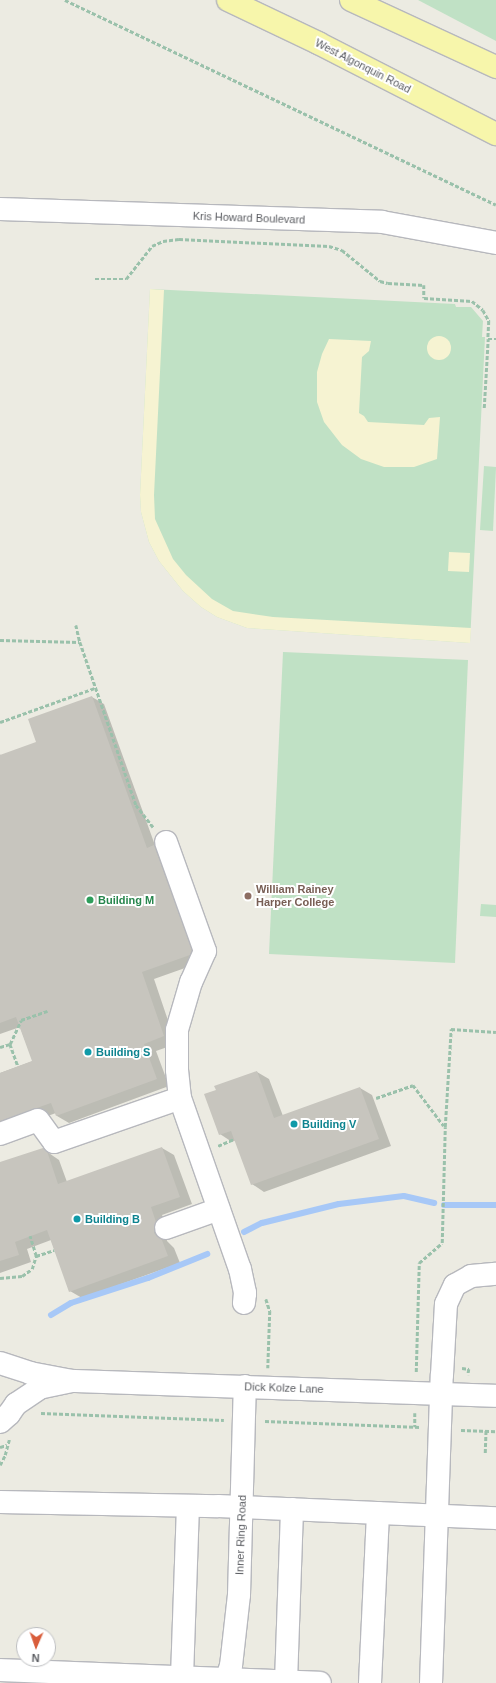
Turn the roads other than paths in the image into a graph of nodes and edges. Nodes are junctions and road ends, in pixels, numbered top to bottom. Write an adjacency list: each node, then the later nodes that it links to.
1 (228, 0): 4 (main road, West Algonquin Road)
2 (350, 0): 3 (main road)
3 (496, 67)
4 (496, 134)
5 (0, 209): 6 (lane, Kris Howard Boulevard)
6 (496, 243)
7 (166, 842): 8 (lane)
8 (180, 1098): 9 (lane); 10 (lane)
9 (0, 1134)
10 (219, 1209): 11 (lane); 13 (lane)
11 (166, 1228)
12 (496, 1274): 16 (lane)
13 (244, 1303)
14 (0, 1363): 15 (lane)
15 (72, 1381): 17 (lane, Dick Kolze Lane); 19 (lane)
16 (441, 1384): 17 (lane, Dick Kolze Lane); 18 (lane, Dick Kolze Lane); 25 (lane)
17 (245, 1386): 22 (lane, Inner Ring Road)
18 (496, 1396)
19 (0, 1422)
20 (0, 1502): 21 (lane)
21 (188, 1506): 22 (lane); 28 (lane)
22 (242, 1507): 23 (lane); 29 (lane, Inner Ring Road)
23 (292, 1509): 24 (lane); 30 (lane)
24 (378, 1513): 25 (lane); 32 (lane)
25 (437, 1516): 26 (lane); 33 (lane)
26 (496, 1518)
27 (0, 1670): 28 (lane)
28 (182, 1677): 29 (lane)
29 (226, 1681): 30 (lane)
30 (286, 1682): 31 (lane)
31 (320, 1683)
32 (370, 1683)
33 (431, 1683)

